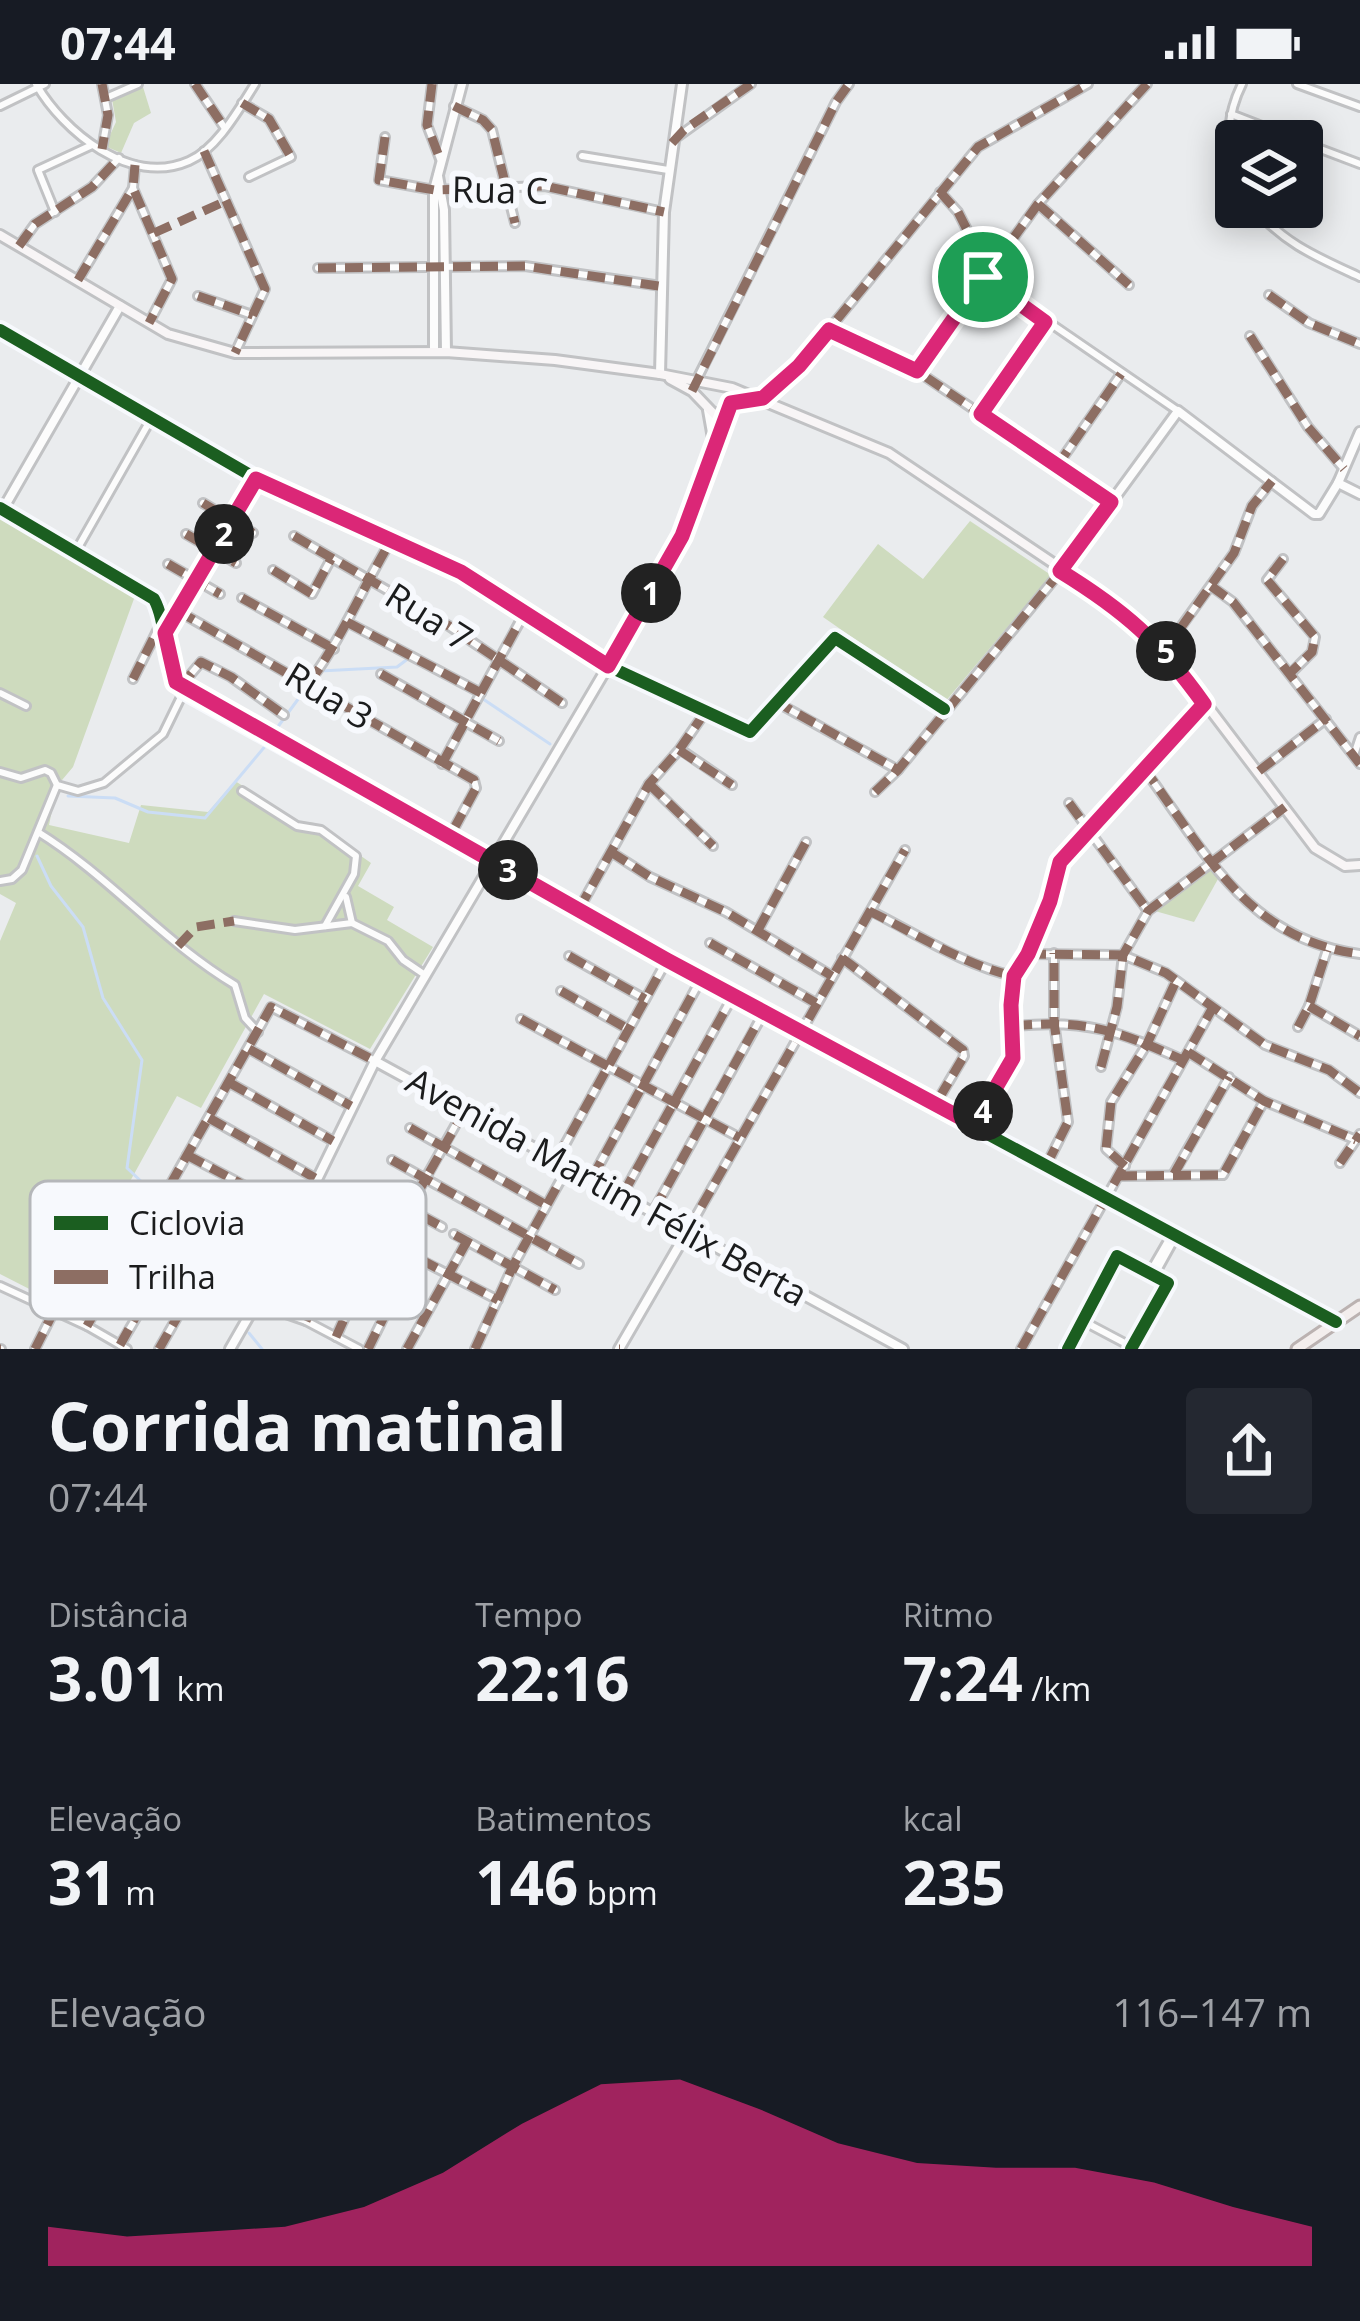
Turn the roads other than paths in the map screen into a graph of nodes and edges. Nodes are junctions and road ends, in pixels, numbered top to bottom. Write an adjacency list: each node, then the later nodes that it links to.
1 (101, 84): 15 (street)
2 (138, 84): 15 (street)
3 (195, 84): 23 (street)
4 (255, 84): 16 (street)
5 (432, 84): 32 (street)
6 (462, 84): 18 (street)
7 (682, 84): 24 (street)
8 (751, 84): 24 (street)
9 (849, 84): 74 (street)
10 (1088, 84): 40 (street)
11 (1147, 84): 41 (street)
12 (1241, 84): 20 (street)
13 (1297, 84): 19 (street)
14 (39, 85): 17 (street); 26 (street)
15 (106, 98): 27 (street)
16 (242, 104): 23 (street); 36 (street)
17 (0, 106)
18 (454, 106): 32 (street); 37 (street)
19 (1360, 107)
20 (1231, 114): 21 (street); 22 (street)
21 (1231, 120)
22 (1247, 120)
23 (224, 127): 29 (street)
24 (679, 129): 35 (street)
25 (385, 136): 39 (street, Rua C)
26 (94, 144): 27 (street); 42 (street)
27 (102, 149): 31 (street)
28 (1323, 150): 33 (street)
29 (204, 151): 34 (street); 59 (street)
30 (583, 156): 35 (street)
31 (119, 158): 34 (street); 42 (street)
32 (440, 159): 39 (street)
33 (1360, 164)
34 (135, 165): 38 (street)
35 (668, 170): 43 (street)
36 (249, 177)
37 (506, 186): 39 (street, Rua C); 43 (street, Rua C); 44 (street)
38 (133, 188): 53 (street); 60 (street)
39 (438, 189): 48 (street); 49 (street)
40 (940, 192): 51 (street); 62 (street)
41 (1038, 204): 51 (street); 54 (street)
42 (55, 212): 47 (street)
43 (664, 212): 55 (street)
44 (514, 223)
45 (1273, 228): 52 (street)
46 (0, 235): 47 (main road)
47 (20, 246): 53 (main road)
48 (446, 266): 49 (street); 55 (street); 68 (street)
49 (434, 267): 50 (street); 67 (street)
50 (318, 268)
51 (986, 274): 61 (street); 70 (street)
52 (1360, 278)
53 (78, 280): 58 (main road)
54 (1129, 285)
55 (665, 287): 71 (street)
56 (1268, 295): 65 (street)
57 (199, 296): 59 (street)
58 (120, 306): 60 (main road); 73 (street)
59 (253, 316): 69 (street)
60 (149, 322): 69 (main road)
61 (1045, 322): 72 (street); 81 (street)
62 (829, 330): 70 (street); 77 (street)
63 (4, 332): 66 (street); 73 (street)
64 (1250, 336): 86 (street)
65 (1360, 344)
66 (0, 348)
67 (434, 352): 68 (main road); 69 (main road)
68 (446, 352): 71 (main road)
69 (235, 353)
70 (917, 371): 81 (street)
71 (662, 374): 74 (main road); 76 (main road)
72 (1121, 374): 80 (street); 85 (street)
73 (81, 378): 82 (street); 93 (street)
74 (695, 380): 75 (main road); 76 (street)
75 (719, 388): 77 (main road); 78 (main road); 79 (main road)
76 (692, 391): 78 (main road)
77 (761, 398): 79 (main road); 106 (main road)
78 (706, 407): 79 (main road); 84 (street, Avenida Martim Félix Berta)
79 (729, 407): 84 (street, Avenida Martim Félix Berta)
80 (1178, 411): 88 (street); 91 (street)
81 (981, 414): 85 (street)
82 (152, 419): 87 (street); 100 (street)
83 (1360, 432): 86 (street)
84 (714, 451): 120 (street, Avenida Martim Félix Berta)
85 (1057, 466): 91 (street)
86 (1344, 470): 89 (street)
87 (256, 479): 94 (street); 98 (street)
88 (1272, 481): 89 (street); 109 (street)
89 (1338, 484): 90 (street)
90 (1360, 494)
91 (1111, 502): 106 (street)
92 (202, 503): 94 (street)
93 (2, 508): 100 (street)
94 (232, 520): 95 (street); 99 (street)
95 (254, 533)
96 (186, 534): 99 (street)
97 (294, 536): 101 (street, Rua 7)
98 (392, 539): 107 (street); 113 (street)
99 (214, 550): 103 (street); 108 (street)
100 (76, 551): 114 (street)
101 (331, 559): 105 (street); 107 (street, Rua 7)
102 (1283, 559): 121 (street)
103 (236, 563)
104 (169, 564): 108 (street)
105 (273, 570)
106 (1060, 571): 118 (main road); 132 (street)
107 (367, 579): 115 (street); 119 (street, Rua 7)
108 (196, 580): 110 (street); 112 (street)
109 (1211, 586): 118 (street); 121 (street)
110 (220, 594)
111 (242, 598): 117 (street)
112 (178, 610): 116 (street); 124 (street, Rua 3)
113 (525, 611): 119 (street); 120 (street)
114 (163, 619): 116 (street); 123 (street)
115 (347, 622): 117 (street); 127 (street)
116 (165, 633): 125 (street)
117 (334, 649): 124 (street)
118 (1165, 650): 130 (main road)
119 (500, 662): 127 (street); 129 (street, Rua 7)
120 (608, 666): 133 (street); 161 (street, Avenida Martim Félix Berta)
121 (1290, 673): 135 (street)
122 (381, 674): 136 (street)
123 (133, 679)
124 (309, 682): 141 (street, Rua 3)
125 (182, 689): 134 (street); 148 (street); 156 (street)
126 (0, 693): 131 (street)
127 (482, 694): 136 (street)
128 (775, 701): 132 (street); 133 (street); 144 (street)
129 (562, 703)
130 (1204, 704): 143 (street); 145 (main road)
131 (26, 706)
132 (944, 709): 144 (street)
133 (706, 712): 139 (street)
134 (284, 715)
135 (1326, 718): 140 (street); 145 (street)
136 (465, 723): 138 (street); 141 (street)
137 (1360, 736): 140 (street)
138 (499, 741)
139 (680, 750): 147 (street); 149 (street)
140 (1354, 755): 142 (street)
141 (442, 764): 156 (street, Rua 3)
142 (1360, 764)
143 (1144, 768): 154 (street); 162 (street)
144 (898, 770): 151 (street)
145 (1259, 770): 153 (main road)
146 (0, 772): 148 (street)
147 (649, 784): 158 (street); 160 (street)
148 (57, 785): 155 (street)
149 (732, 785)
150 (242, 791): 165 (street)
151 (875, 792)
152 (1070, 803): 154 (street)
153 (1285, 807): 162 (street); 163 (main road)
154 (1089, 831): 168 (street); 176 (street)
155 (38, 832): 164 (street); 200 (street)
156 (450, 836): 161 (street)
157 (806, 842): 172 (street)
158 (713, 846)
159 (905, 850): 167 (street)
160 (611, 852): 166 (street); 172 (street)
161 (492, 860): 166 (street); 182 (street, Avenida Martim Félix Berta)
162 (1212, 861): 168 (street); 174 (street)
163 (1360, 865)
164 (0, 881)
165 (345, 895): 170 (street); 171 (street)
166 (579, 909): 181 (street)
167 (869, 910): 180 (street); 184 (street)
168 (1148, 911): 178 (street)
169 (234, 921): 171 (street)
170 (352, 923): 171 (street); 182 (street)
171 (326, 926)
172 (758, 930): 183 (street)
173 (710, 943): 190 (street)
174 (1327, 950): 177 (street); 191 (street)
175 (1054, 953): 176 (street); 178 (street); 195 (street)
176 (1028, 954): 184 (street)
177 (1360, 954)
178 (1123, 955): 186 (street); 199 (street)
179 (569, 956): 189 (street)
180 (842, 958): 183 (street); 216 (street)
181 (667, 960): 185 (street); 189 (street)
182 (425, 975): 207 (street, Avenida Martim Félix Berta)
183 (832, 976): 190 (street)
184 (1014, 976): 196 (street)
185 (700, 979): 188 (street); 212 (street)
186 (1176, 981): 192 (street); 203 (street)
187 (561, 991): 198 (street)
188 (733, 996): 193 (street); 214 (street)
189 (645, 999): 198 (street)
190 (816, 1003): 201 (street)
191 (1309, 1006): 197 (street); 202 (street)
192 (1212, 1009): 205 (street); 213 (street)
193 (764, 1013): 201 (street); 220 (street)
194 (521, 1019): 208 (street)
195 (1054, 1022): 196 (street); 199 (street); 231 (street)
196 (1014, 1026): 221 (street)
197 (1298, 1027)
198 (628, 1030): 208 (street)
199 (1108, 1030): 203 (street); 209 (street)
200 (258, 1032): 204 (street); 207 (street, Avenida Martim Félix Berta)
201 (799, 1032): 216 (street); 224 (street)
202 (1360, 1036)
203 (1147, 1044): 206 (street); 233 (street)
204 (249, 1049): 211 (street); 217 (street)
205 (1188, 1052): 206 (street); 210 (street)
206 (1183, 1060): 233 (street)
207 (375, 1061): 217 (street); 218 (street, Avenida Martim Félix Berta)
208 (609, 1065): 212 (street); 229 (street)
209 (1101, 1067)
210 (1229, 1077): 215 (street); 234 (street)
211 (230, 1083): 219 (street); 225 (street)
212 (644, 1085): 214 (street); 238 (street)
213 (1360, 1093)
214 (674, 1101): 220 (street); 243 (street)
215 (1264, 1101): 223 (street); 234 (street)
216 (935, 1105): 221 (street)
217 (351, 1106): 225 (street)
218 (465, 1110): 226 (street); 229 (street, Avenida Martim Félix Berta)
219 (209, 1118): 227 (street); 236 (street)
220 (705, 1119): 224 (street); 246 (street)
221 (974, 1125): 231 (street)
222 (410, 1128): 226 (street)
223 (1358, 1137): 230 (street)
224 (740, 1138): 249 (street)
225 (333, 1141): 236 (street)
226 (443, 1147): 237 (street); 245 (street)
227 (187, 1155): 239 (street); 240 (street)
228 (392, 1160): 237 (street)
229 (557, 1160): 232 (street, Avenida Martim Félix Berta)
230 (1340, 1163)
231 (1047, 1164): 244 (street)
232 (568, 1165): 238 (street, Avenida Martim Félix Berta); 245 (street)
233 (1125, 1166): 235 (street)
234 (1174, 1174): 235 (street)
235 (1119, 1177): 244 (street)
236 (315, 1178): 241 (street)
237 (426, 1178): 242 (street); 252 (street)
238 (592, 1178): 243 (street, Avenida Martim Félix Berta)
239 (173, 1181)
240 (236, 1181)
241 (314, 1181)
242 (424, 1181)
243 (623, 1194): 246 (street, Avenida Martim Félix Berta)
244 (1107, 1199): 251 (street); 290 (street)
245 (546, 1205): 252 (street)
246 (654, 1210): 249 (street, Avenida Martim Félix Berta)
247 (426, 1218): 248 (street)
248 (442, 1227)
249 (688, 1230): 288 (street); 289 (street, Avenida Martim Félix Berta)
250 (454, 1234): 253 (street)
251 (1174, 1235): 258 (street); 277 (street)
252 (529, 1236): 255 (street); 256 (street)
253 (466, 1241): 256 (street); 257 (street)
254 (426, 1262): 257 (street)
255 (579, 1264)
256 (513, 1266): 260 (street); 262 (street)
257 (448, 1273): 262 (street); 264 (street)
258 (1152, 1273): 275 (street); 281 (street)
259 (0, 1286): 261 (street)
260 (555, 1290)
261 (30, 1300)
262 (498, 1300): 287 (street)
263 (1360, 1306): 277 (main road)
264 (426, 1314)
265 (50, 1319): 282 (street)
266 (72, 1319): 278 (street)
267 (92, 1319): 278 (street)
268 (137, 1319): 280 (street)
269 (176, 1319): 283 (street)
270 (247, 1319): 284 (street)
271 (301, 1319): 276 (street)
272 (345, 1319): 279 (street)
273 (379, 1319): 285 (street)
274 (423, 1319): 286 (street)
275 (1082, 1320): 281 (street); 291 (street)
276 (306, 1321): 279 (street)
277 (1336, 1322): 292 (main road)
278 (88, 1326): 280 (street)
279 (336, 1337): 285 (street)
280 (123, 1347)
281 (1134, 1348)
282 (34, 1349)
283 (159, 1349)
284 (230, 1349)
285 (363, 1349)
286 (407, 1349)
287 (475, 1349)
288 (620, 1349)
289 (903, 1349)
290 (1021, 1349)
291 (1066, 1349)
292 (1297, 1349)

